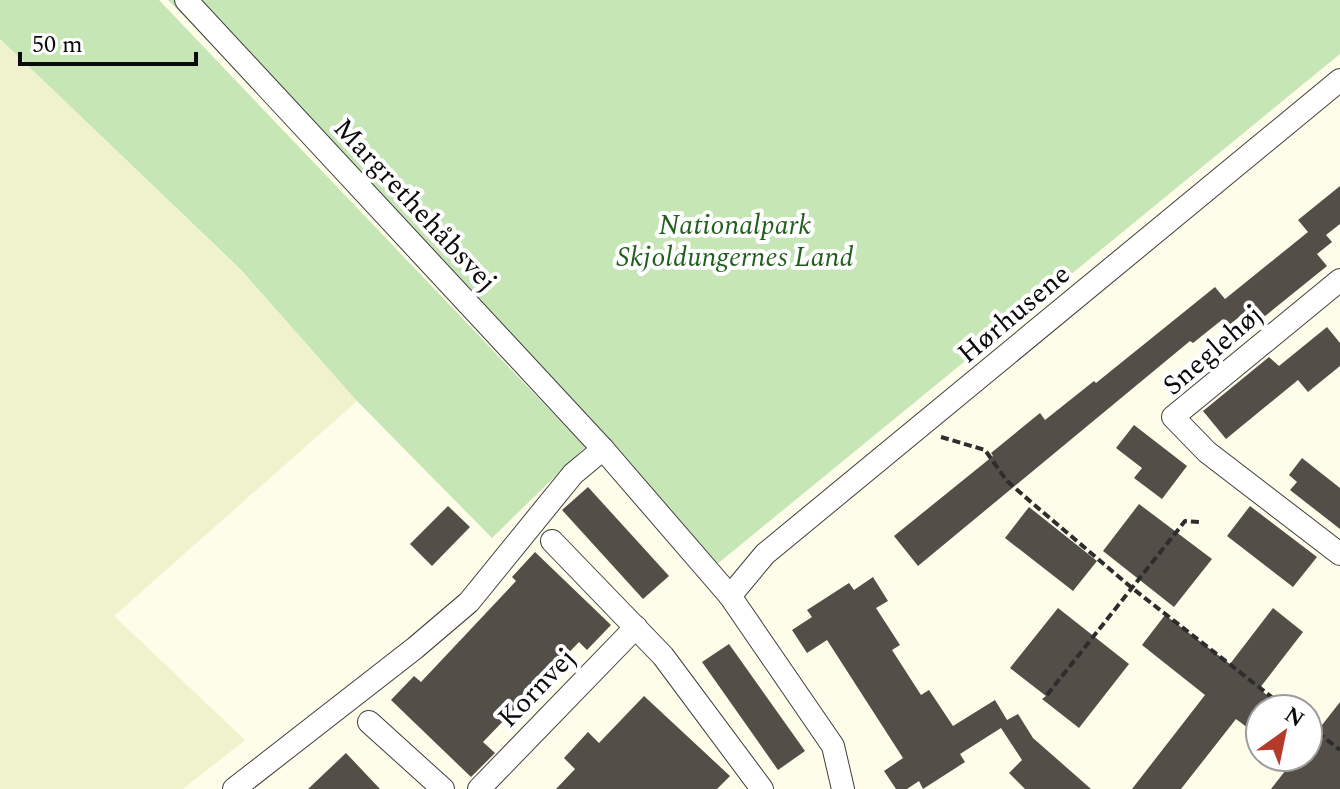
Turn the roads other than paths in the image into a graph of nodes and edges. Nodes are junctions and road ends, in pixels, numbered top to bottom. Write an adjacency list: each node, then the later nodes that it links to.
1 (186, 0): 4 (street, Margrethehåbsvej)
2 (1340, 80): 7 (street, Hørhusene)
3 (1340, 280): 6 (street, Sneglehøj)
4 (603, 449): 7 (street, Margrethehåbsvej); 10 (street)
5 (552, 541): 8 (street)
6 (1340, 554)
7 (730, 596): 14 (street, Margrethehåbsvej)
8 (636, 627): 12 (street, Kornvej); 13 (street)
9 (369, 722): 11 (street)
10 (234, 789)
11 (443, 789)
12 (479, 789)
13 (762, 789)
14 (843, 789)

